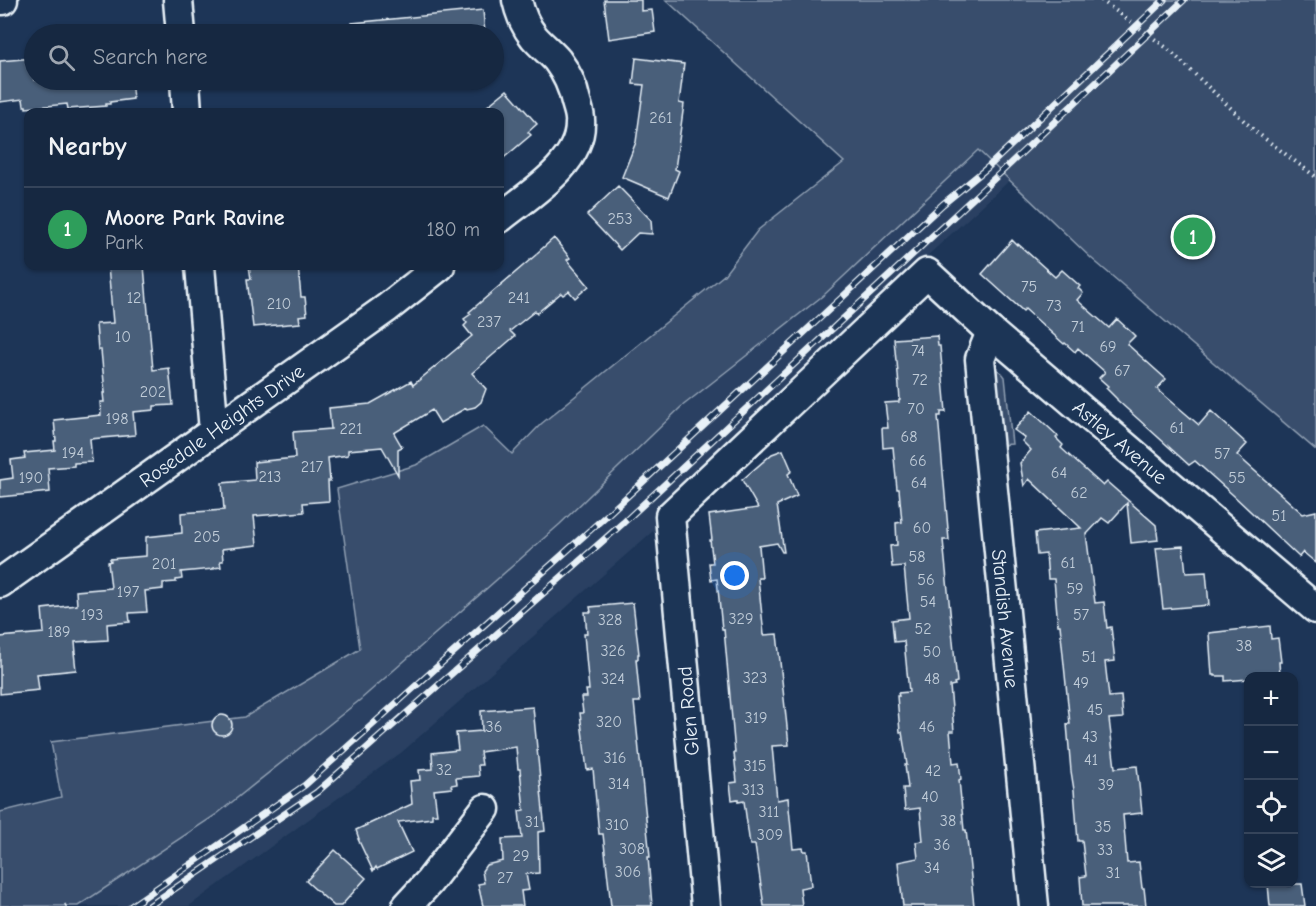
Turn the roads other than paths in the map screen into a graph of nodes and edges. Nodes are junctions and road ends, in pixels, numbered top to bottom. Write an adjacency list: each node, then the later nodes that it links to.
1 (178, 0): 3 (street)
2 (517, 0): 6 (street)
3 (180, 24)
4 (186, 90): 5 (street)
5 (187, 108)
6 (504, 215)
7 (200, 270): 10 (street)
8 (435, 270): 10 (street, Rosedale Heights Drive)
9 (991, 332): 11 (street, Astley Avenue); 13 (street, Astley Avenue); 17 (street, Standish Avenue)
10 (214, 431): 12 (street, Rosedale Heights Drive)
11 (670, 516): 16 (street, Glen Road)
12 (0, 583)
13 (1316, 609)
14 (485, 810): 15 (street)
15 (407, 906)
16 (706, 906)
17 (1034, 906)

